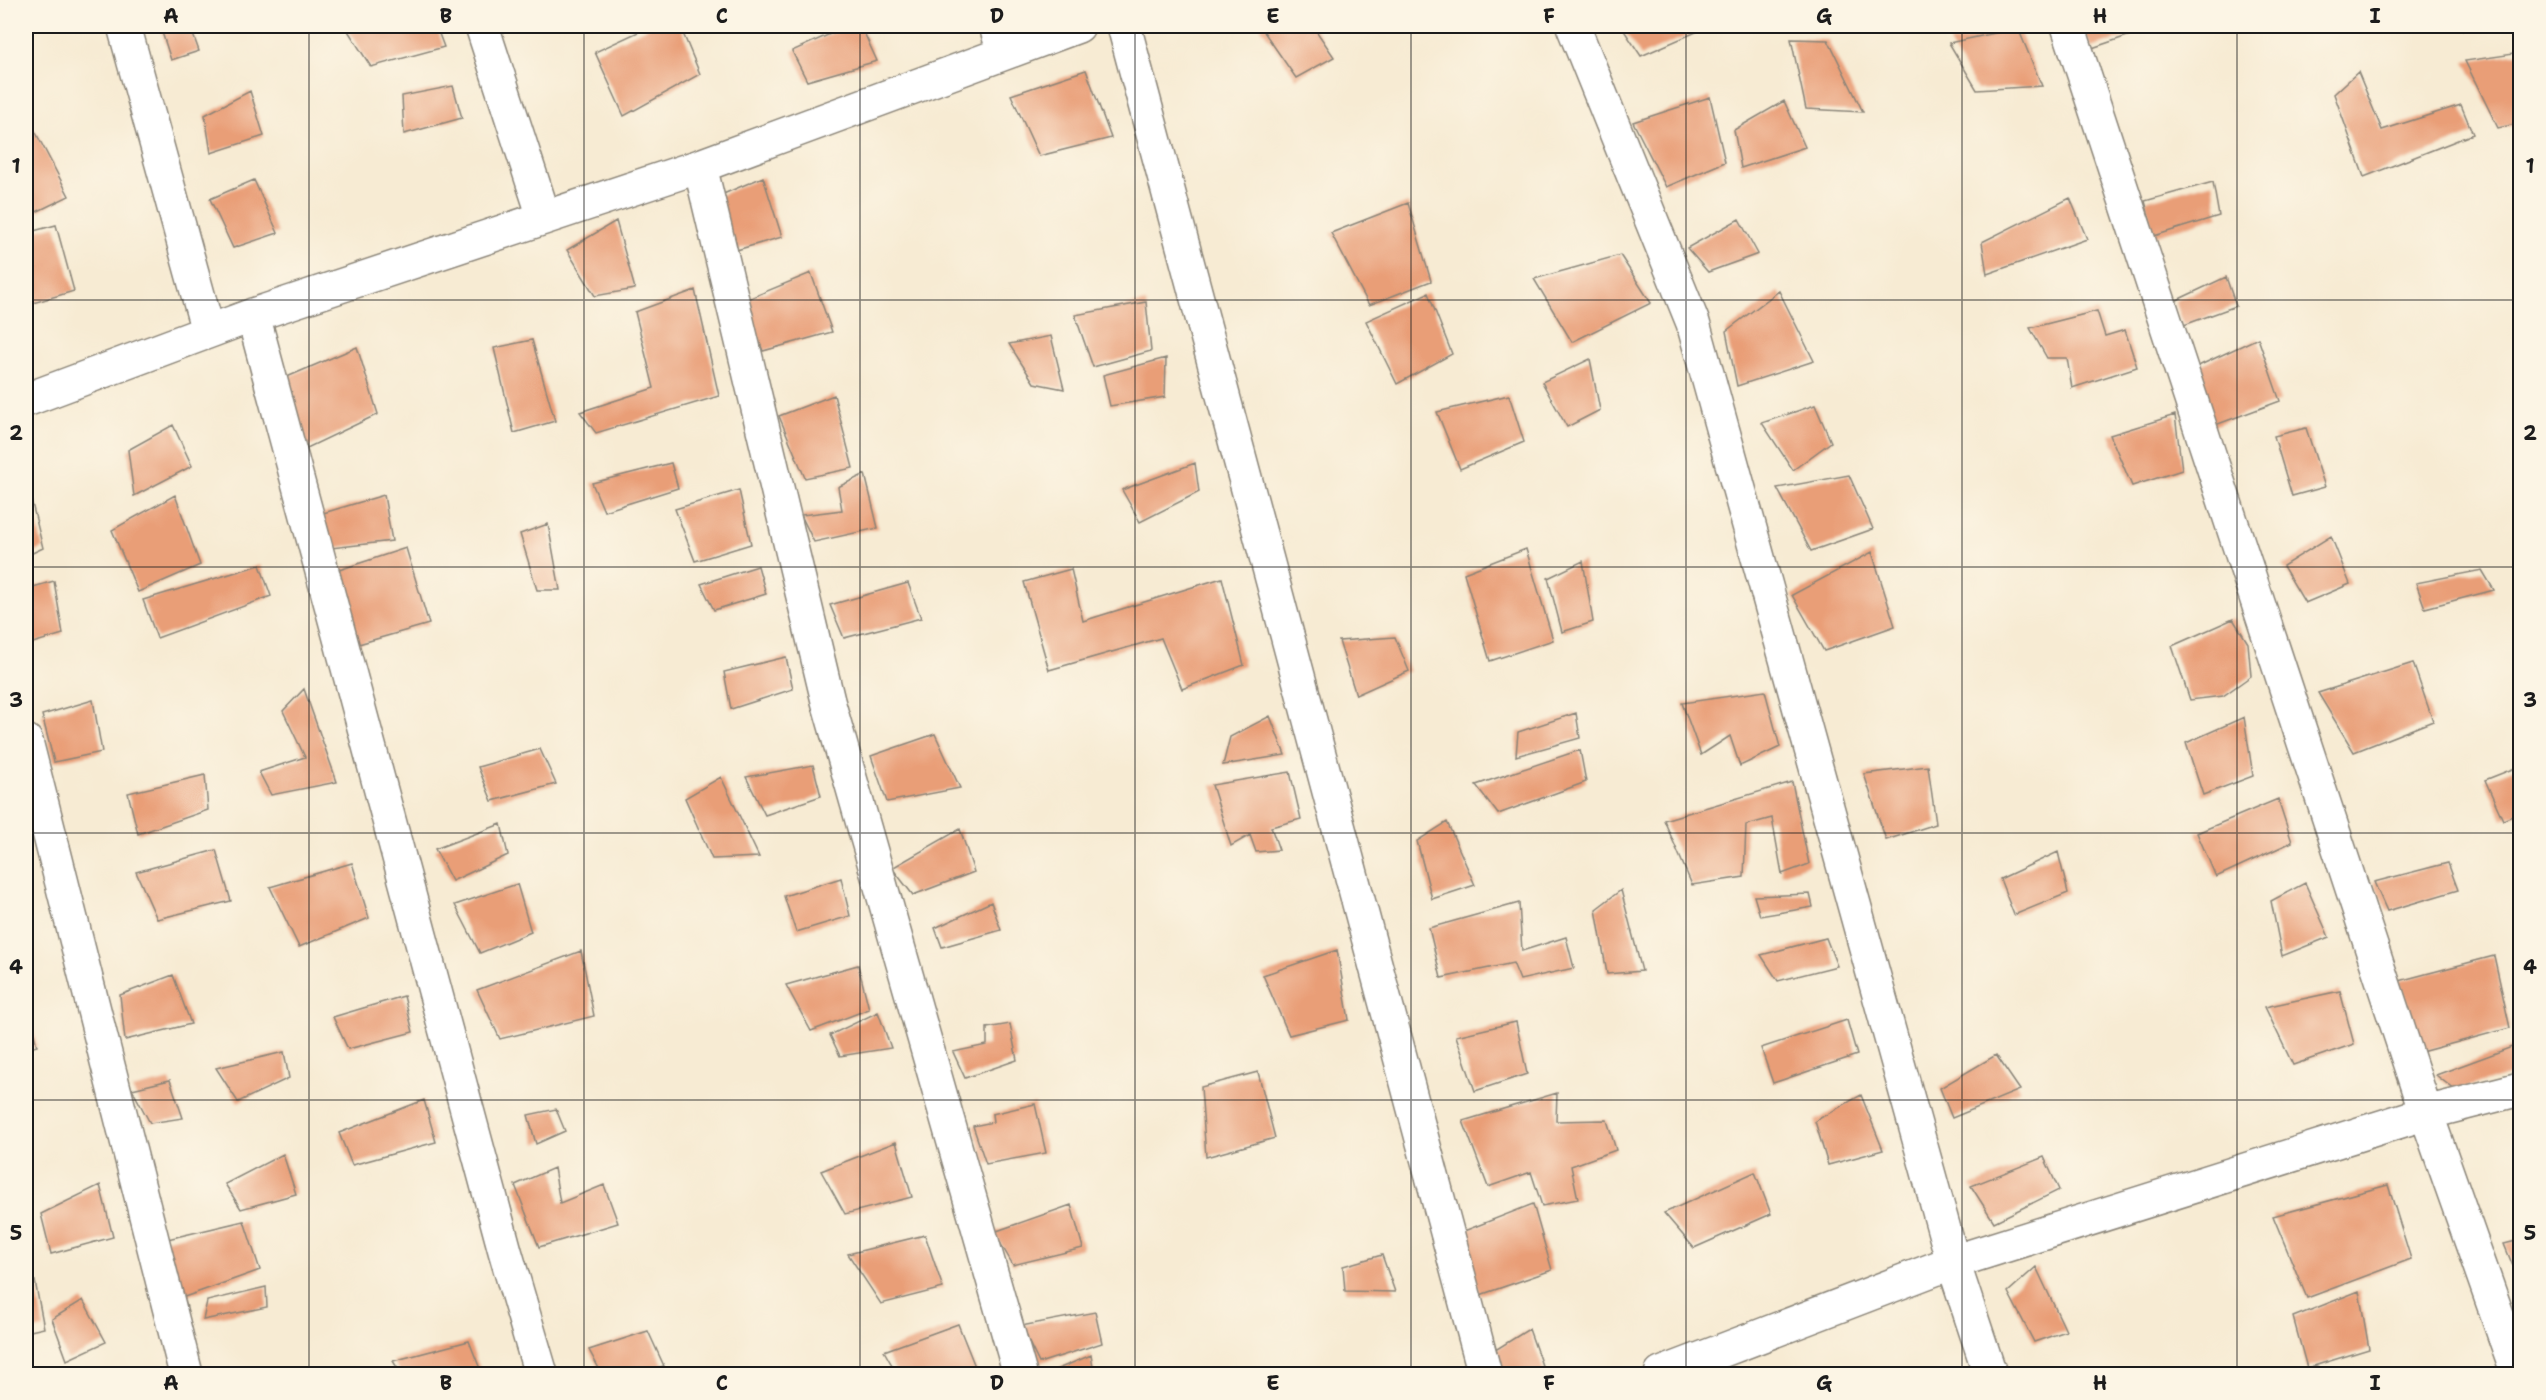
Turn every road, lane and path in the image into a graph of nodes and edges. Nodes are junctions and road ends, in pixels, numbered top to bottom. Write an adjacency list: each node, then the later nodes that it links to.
1 (124, 26): 11 (street)
2 (482, 26): 9 (street)
3 (1078, 26): 7 (street)
4 (1124, 26): 20 (street)
5 (1573, 26): 16 (street)
6 (2068, 26): 15 (street)
7 (1000, 39): 8 (street)
8 (700, 166): 9 (street); 19 (street)
9 (544, 217): 10 (street)
10 (253, 315): 11 (street); 18 (street)
11 (208, 331): 12 (street)
12 (26, 400)
13 (26, 741): 17 (street)
14 (2520, 1089): 15 (street)
15 (2426, 1113): 16 (street); 23 (street)
16 (1953, 1262): 21 (street); 22 (street)
17 (186, 1374)
18 (542, 1374)
19 (1020, 1374)
20 (1485, 1374)
21 (1661, 1374)
22 (1990, 1374)
23 (2518, 1374)

